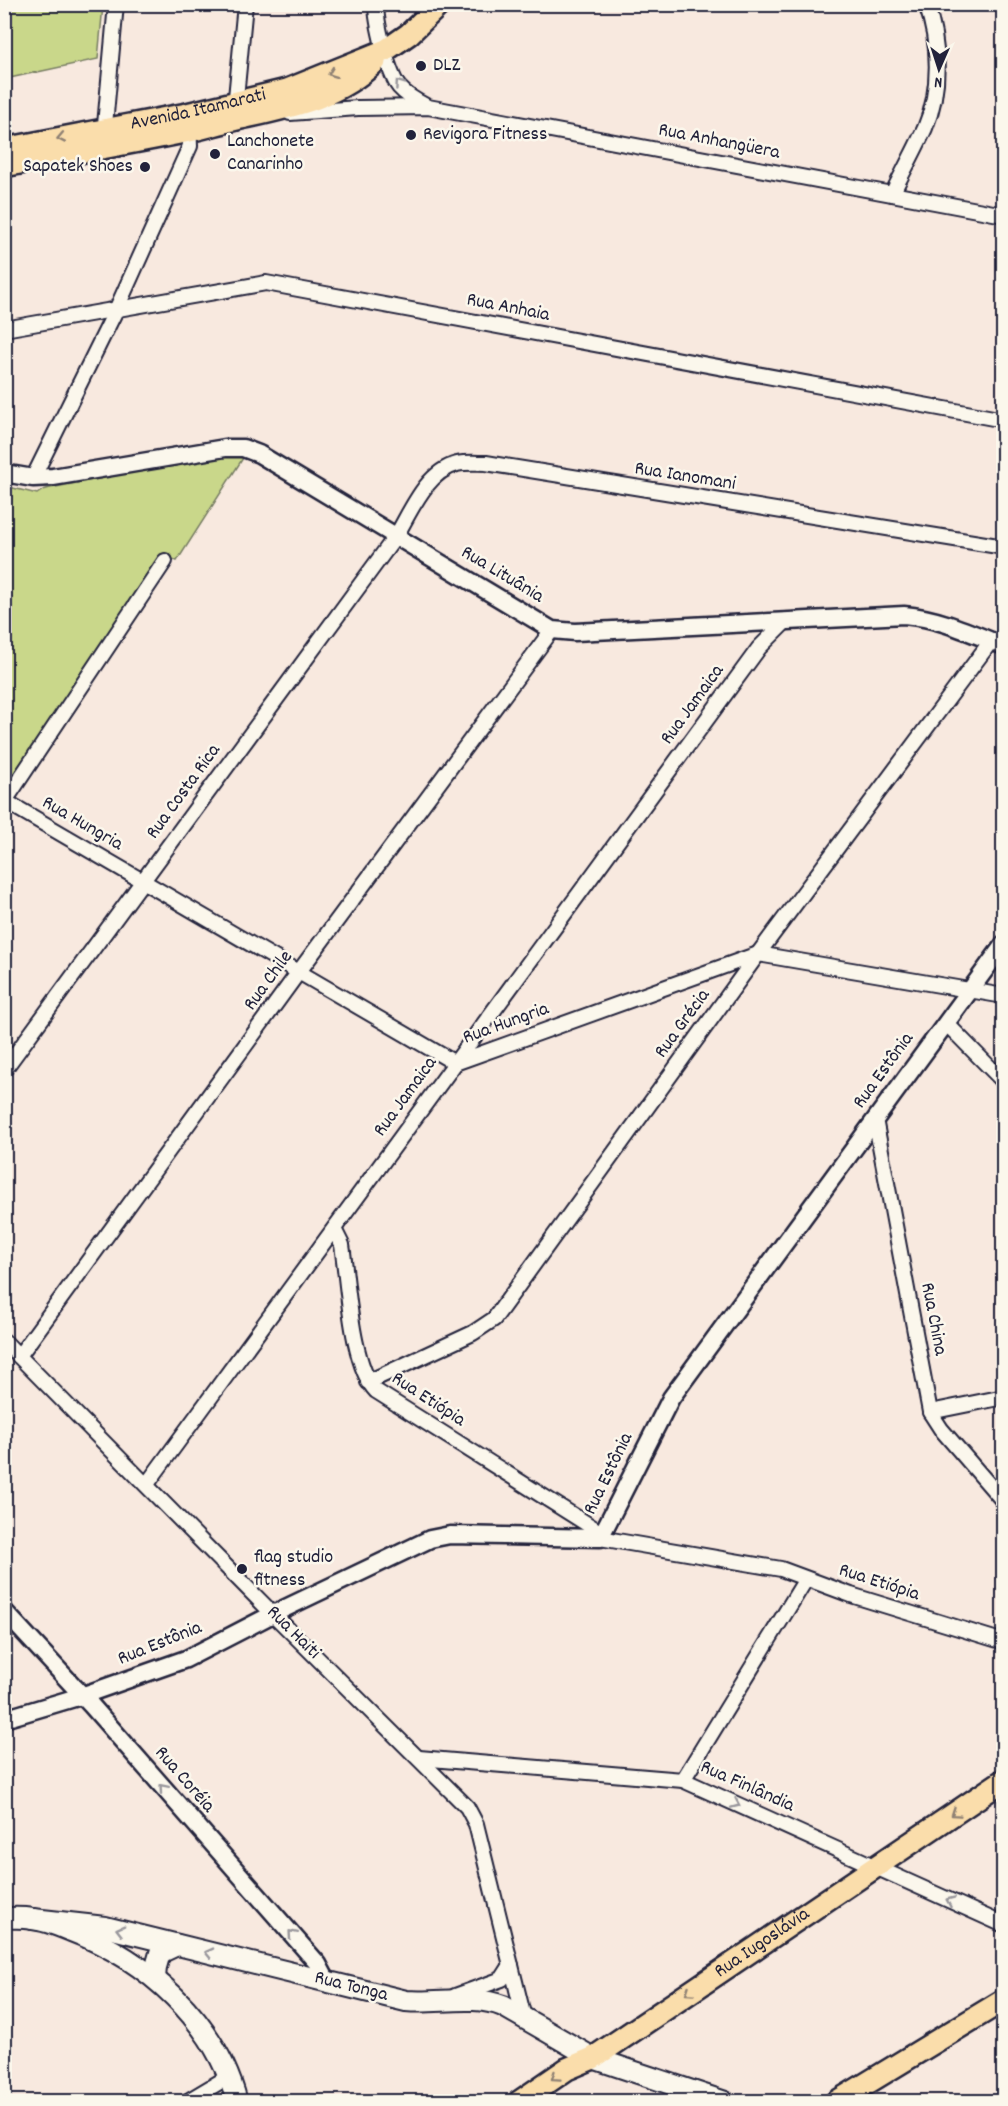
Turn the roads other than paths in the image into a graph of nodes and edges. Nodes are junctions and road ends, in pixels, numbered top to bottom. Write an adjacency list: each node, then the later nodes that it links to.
1 (116, 4): 11 (street)
2 (245, 4): 8 (street)
3 (376, 4): 6 (street, Rua Anhangüera)
4 (440, 4): 6 (main road, Avenida Itamarati)
5 (926, 4): 14 (street)
6 (386, 50): 7 (street, Rua Anhangüera, one-way to 6); 8 (main road, Avenida Itamarati, one-way to 8); 9 (main road, Avenida Itamarati)
7 (428, 107): 9 (street, Rua Anhangüera); 14 (street, Rua Anhangüera)
8 (235, 112): 9 (main road, Avenida Itamarati); 10 (main road, Avenida Itamarati)
9 (262, 115)
10 (189, 123): 11 (main road, Avenida Itamarati); 16 (street)
11 (103, 139): 12 (main road, Avenida Itamarati, one-way to 12); 13 (main road, Avenida Itamarati)
12 (4, 149)
13 (4, 166)
14 (892, 194): 15 (street, Rua Anhangüera)
15 (1004, 215)
16 (117, 308): 17 (street, Rua Anhaia); 18 (street, Rua Anhaia); 20 (street)
17 (4, 328)
18 (1004, 420)
19 (4, 473): 20 (street, Rua Lituânia)
20 (33, 478): 21 (street, Rua Lituânia)
21 (396, 536): 22 (street, Rua Ianomani); 25 (street, Rua Lituânia); 28 (street, Rua Costa Rica)
22 (1004, 547)
23 (165, 561): 27 (street)
24 (786, 621): 25 (street, Rua Lituânia); 26 (street, Rua Lituânia); 35 (street, Rua Jamaica)
25 (552, 630): 31 (street, Rua Chile)
26 (997, 644): 30 (street, Rua Grécia)
27 (4, 801): 28 (street, Rua Hungria)
28 (143, 882): 31 (street, Rua Hungria); 36 (street, Rua Costa Rica)
29 (1004, 944): 32 (street, Rua Estônia)
30 (759, 954): 32 (street, Rua Hungria); 35 (street, Rua Hungria); 42 (street, Rua Grécia)
31 (298, 973): 35 (street, Rua Hungria); 41 (street, Rua Chile)
32 (970, 990): 33 (street, Rua Hungria); 34 (street, Rua Estônia)
33 (1004, 996)
34 (946, 1023): 37 (street); 38 (street, Rua Estônia)
35 (455, 1063): 39 (street, Rua Jamaica)
36 (4, 1070)
37 (1004, 1082)
38 (875, 1119): 44 (street, Rua China); 47 (street, Rua Estônia)
39 (334, 1228): 42 (street, Rua Etiópia); 45 (street, Rua Jamaica)
40 (4, 1341): 41 (street, Rua Haiti)
41 (20, 1356): 45 (street, Rua Haiti)
42 (368, 1382): 47 (street, Rua Etiópia)
43 (1004, 1397): 44 (street)
44 (930, 1412): 46 (street, Rua China)
45 (147, 1484): 50 (street, Rua Haiti)
46 (1004, 1502)
47 (601, 1536): 48 (street, Rua Etiópia); 50 (street, Rua Estônia)
48 (806, 1579): 51 (street, Rua Etiópia); 55 (street)
49 (4, 1611): 52 (street, Rua Coréia)
50 (273, 1614): 52 (street, Rua Estônia); 54 (street, Rua Haiti)
51 (1004, 1642)
52 (81, 1696): 53 (street, Rua Estônia); 64 (street, Rua Coréia, one-way to 52)
53 (4, 1719)
54 (419, 1758): 55 (street, Rua Finlândia); 62 (street, Rua Haiti)
55 (683, 1780): 57 (street, Rua Finlândia, one-way to 57)
56 (1004, 1780): 57 (main road, Rua Iugoslávia, one-way to 57)
57 (875, 1867): 60 (street, Rua Finlândia, one-way to 57); 68 (main road, Rua Iugoslávia, one-way to 68)
58 (4, 1918): 59 (main road)
59 (33, 1919): 61 (main road, Rua Tonga, one-way to 59); 63 (main road)
60 (1004, 1925)
61 (177, 1945): 63 (main road); 64 (main road, Rua Tonga, one-way to 61)
62 (512, 1965): 66 (street); 67 (street, Rua Haiti)
63 (155, 1978): 69 (main road)
64 (327, 1981): 66 (main road, Rua Tonga)
65 (1004, 2001): 75 (main road)
66 (437, 2002): 67 (main road, Rua Tonga)
67 (524, 2018): 68 (main road)
68 (593, 2058): 70 (main road); 73 (main road, Rua Iugoslávia, one-way to 73)
69 (228, 2076): 71 (street); 72 (main road)
70 (708, 2098): 74 (main road)
71 (186, 2102)
72 (237, 2102)
73 (519, 2102)
74 (725, 2102)
75 (836, 2102)

